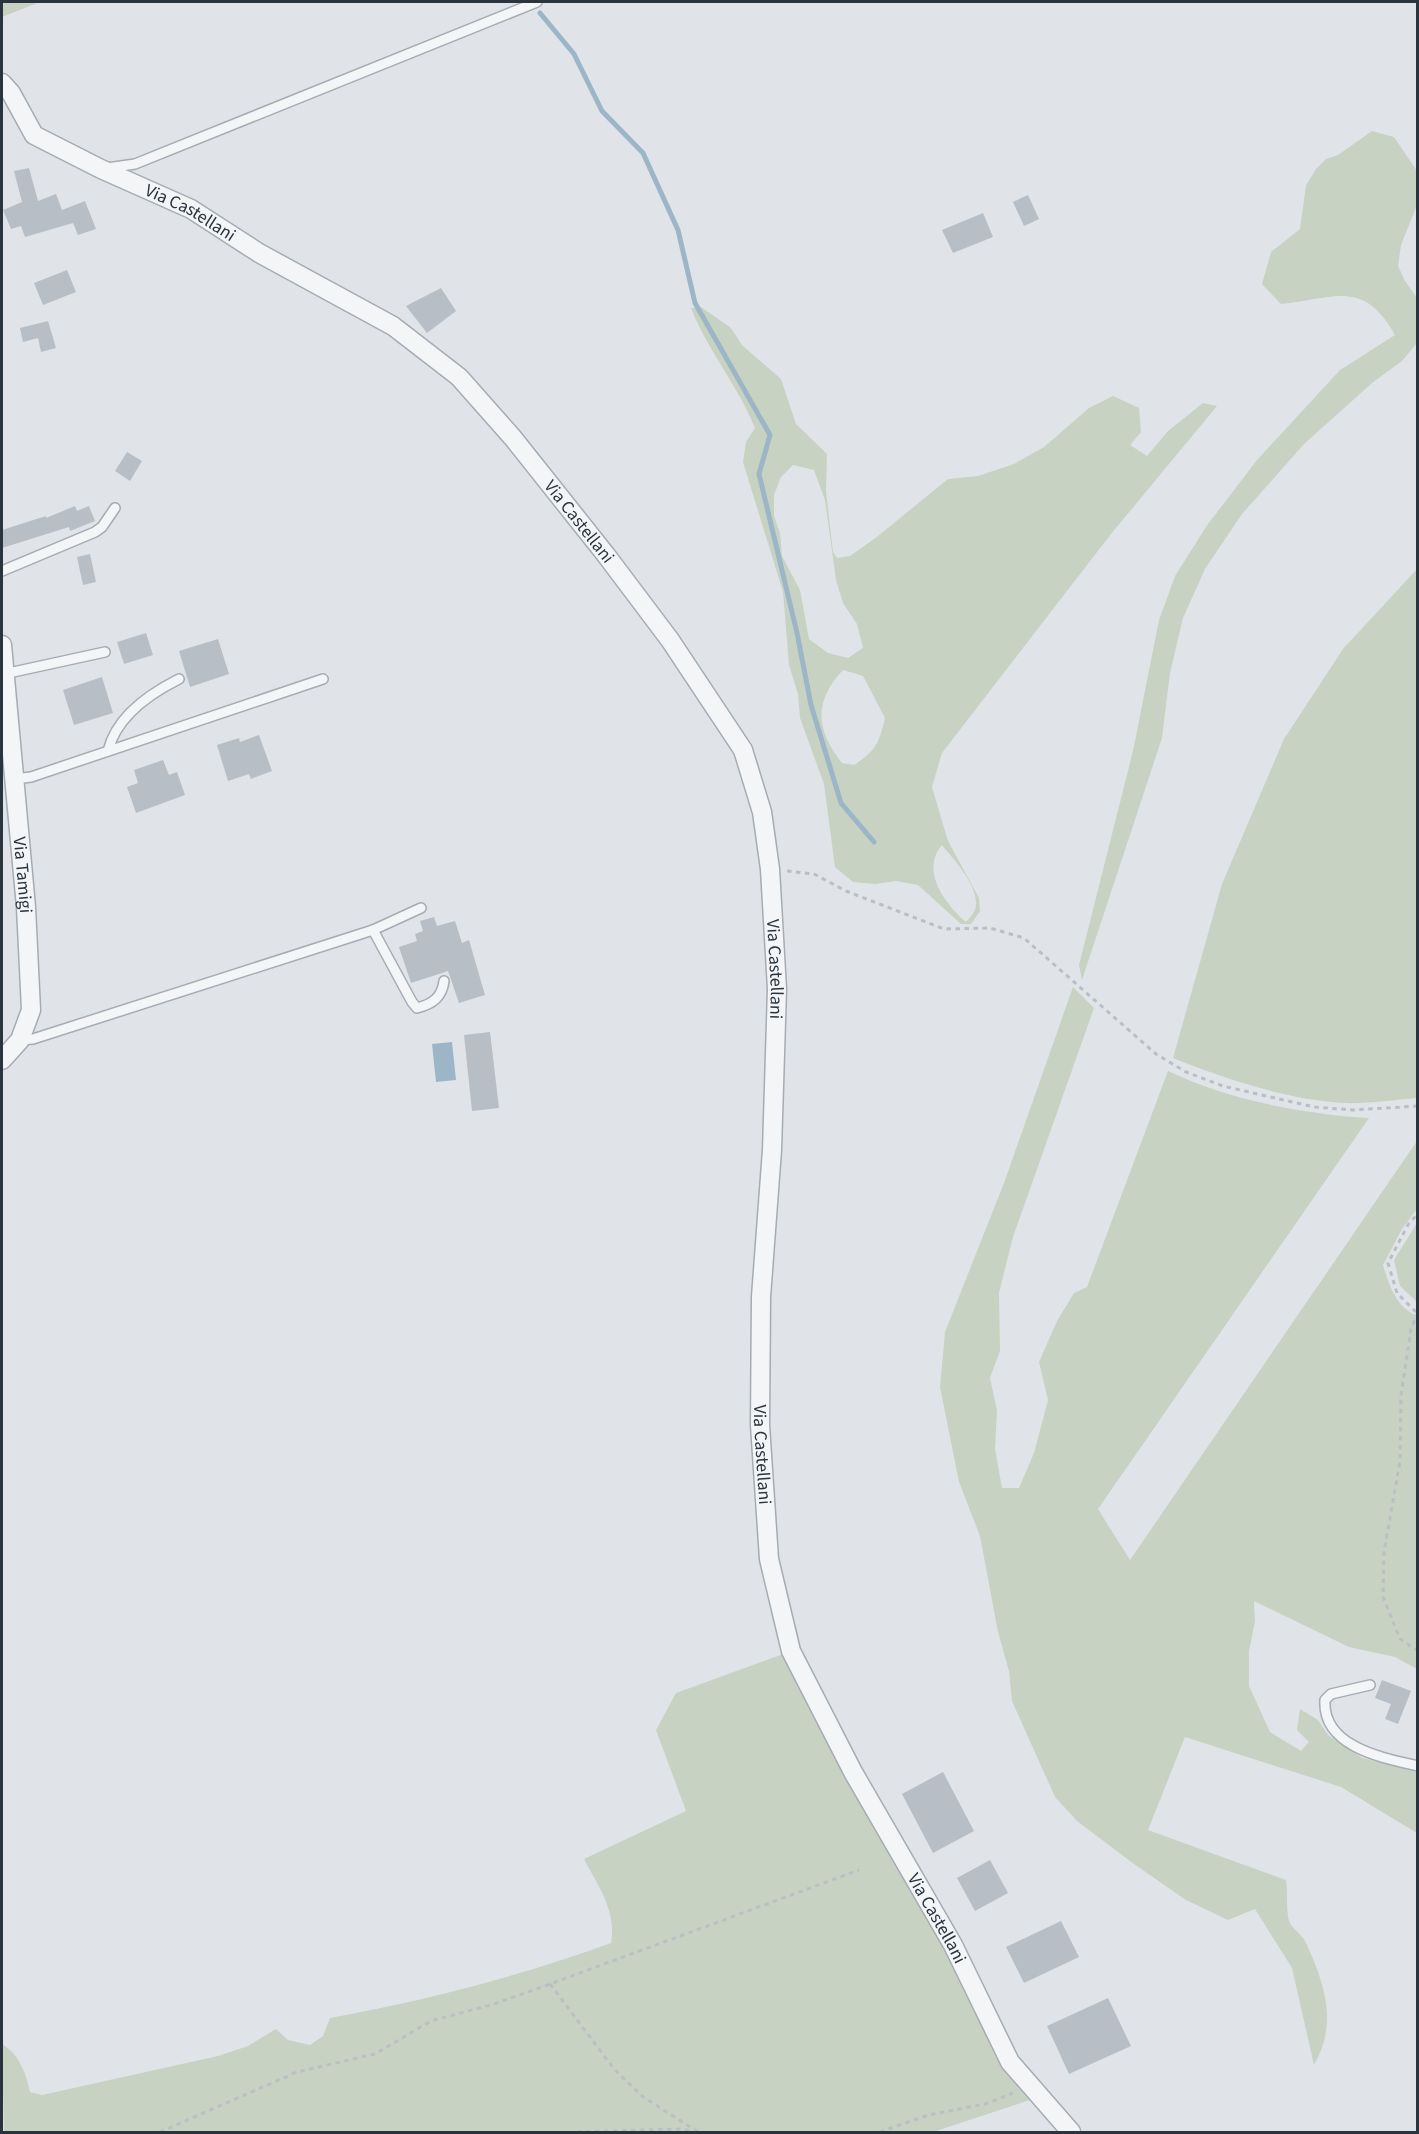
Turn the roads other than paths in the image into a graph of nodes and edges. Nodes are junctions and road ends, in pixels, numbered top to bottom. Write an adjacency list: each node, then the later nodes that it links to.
1 (537, 2): 3 (lane)
2 (2, 83): 3 (street, Via Castellani)
3 (101, 169): 19 (street, Via Castellani)
4 (115, 508): 5 (lane)
5 (2, 571)
6 (105, 652): 7 (lane)
7 (3, 659): 11 (street, Via Tamigi)
8 (179, 679): 10 (lane)
9 (323, 679): 10 (lane)
10 (108, 751): 11 (lane)
11 (14, 780): 15 (street, Via Tamigi)
12 (421, 908): 13 (lane)
13 (373, 930): 14 (lane); 15 (lane)
14 (444, 981)
15 (20, 1040): 16 (street, Via Tamigi)
16 (2, 1060)
17 (1370, 1685): 18 (lane)
18 (1418, 1766)
19 (1071, 2133)

